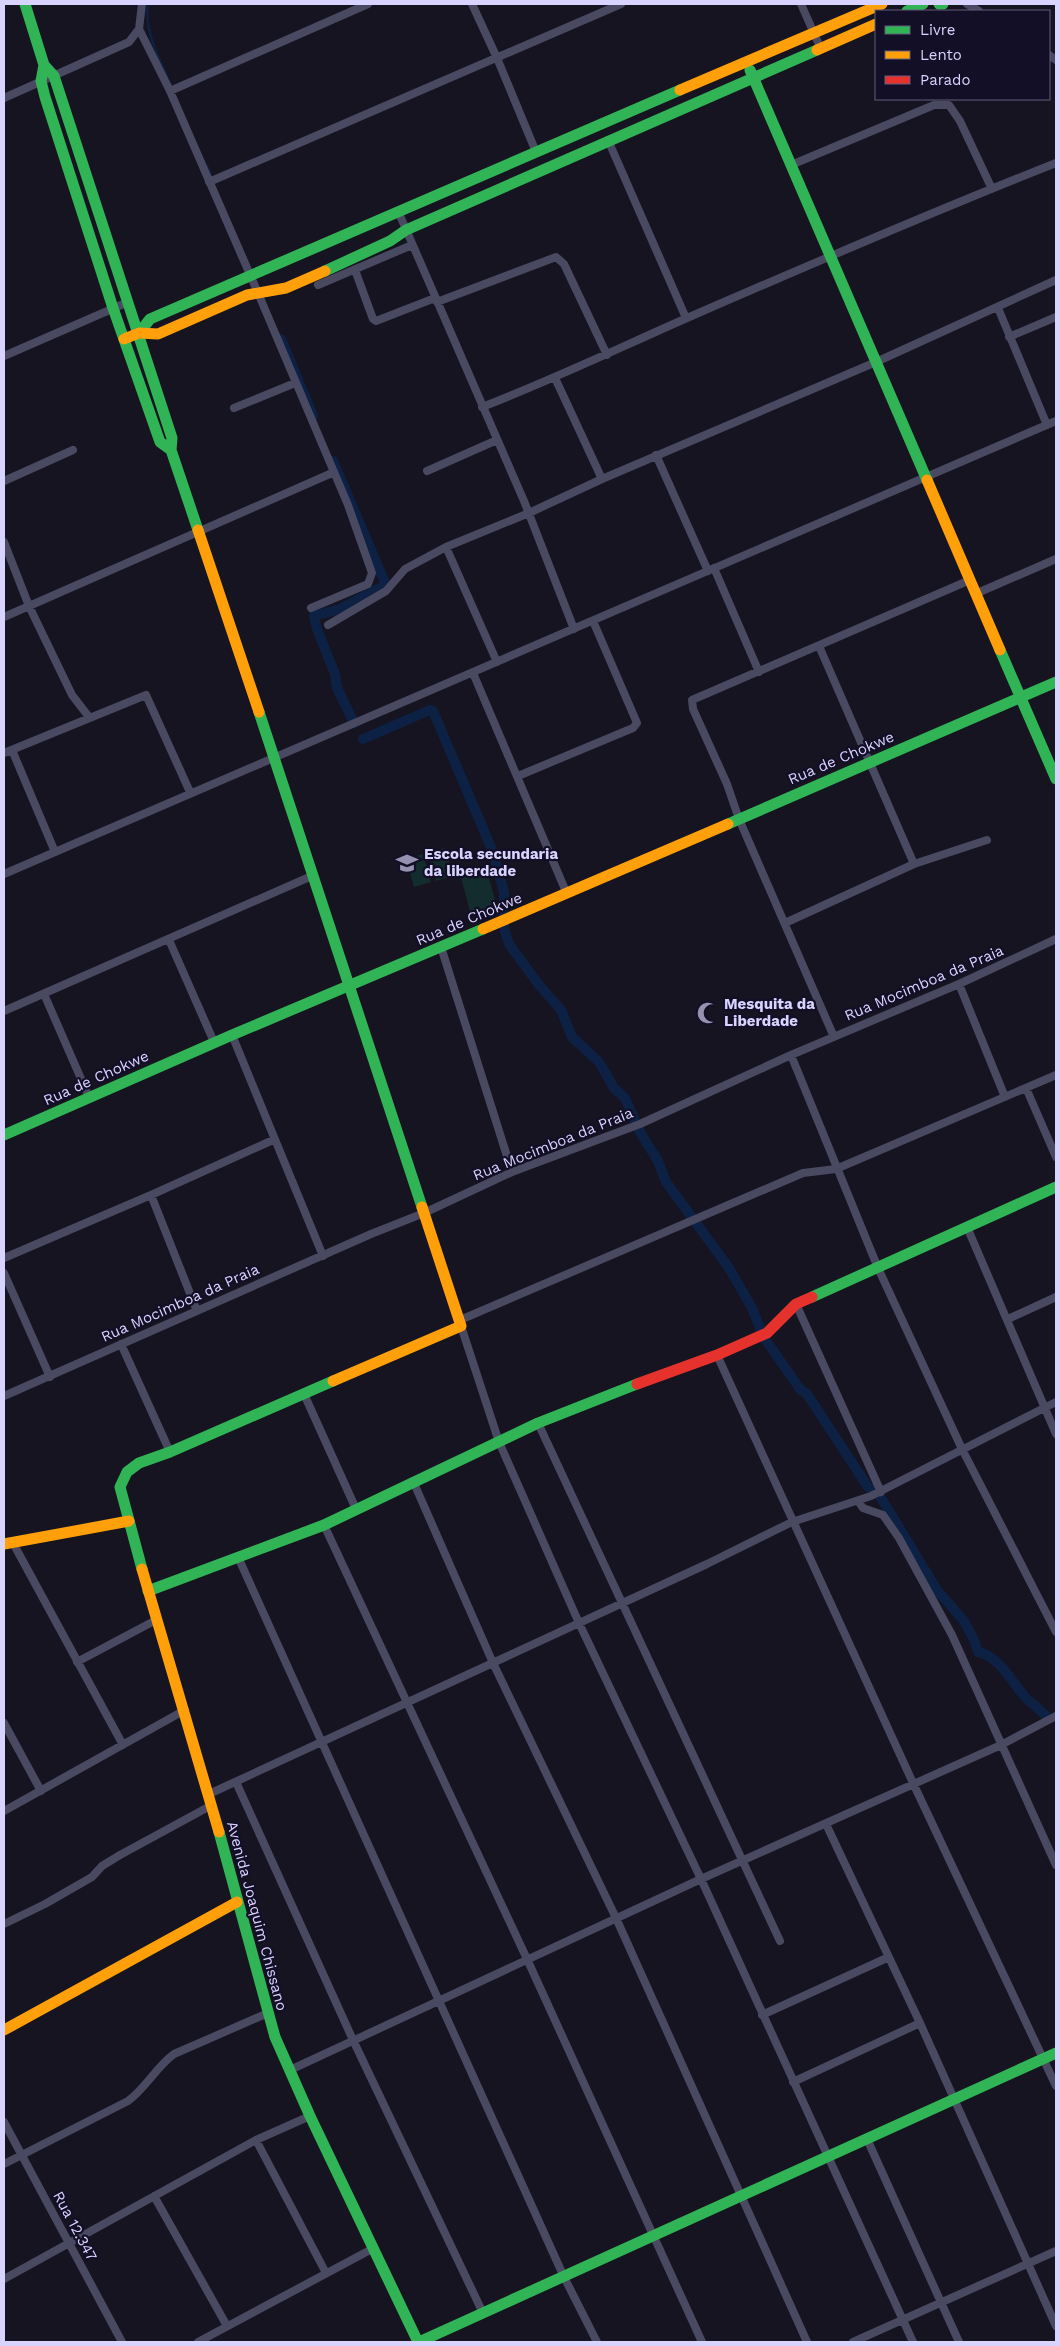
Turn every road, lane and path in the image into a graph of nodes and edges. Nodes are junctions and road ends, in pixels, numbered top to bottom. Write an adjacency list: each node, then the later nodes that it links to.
1 (25, 4): 16 (street)
2 (142, 4): 11 (street)
3 (368, 4): 20 (street)
4 (472, 4): 14 (street)
5 (621, 4): 14 (street)
6 (801, 4): 12 (street)
7 (882, 4): 12 (street)
8 (923, 4): 9 (street)
9 (909, 10)
10 (875, 24): 13 (street)
11 (139, 29): 17 (street); 20 (street)
12 (814, 34): 13 (street); 15 (street)
13 (820, 48): 18 (street)
14 (497, 58): 24 (street); 28 (street)
15 (747, 63): 18 (street); 24 (street)
16 (44, 65): 17 (street); 19 (street)
17 (54, 76): 19 (street); 23 (street)
18 (753, 76): 22 (street); 27 (street)
19 (41, 81): 21 (street); 25 (street)
20 (170, 91): 28 (street)
21 (4, 98)
22 (608, 140): 31 (street); 46 (street)
23 (78, 150): 25 (street); 34 (street)
24 (536, 152): 30 (street)
25 (65, 155): 36 (street)
26 (1056, 163): 29 (street)
27 (791, 165): 29 (street); 33 (street)
28 (209, 182): 37 (street)
29 (992, 189): 33 (street)
30 (398, 211): 31 (street); 37 (street)
31 (406, 230): 32 (street); 40 (street)
32 (412, 245): 35 (street); 41 (street)
33 (830, 258): 46 (street); 52 (street)
34 (118, 269): 36 (street); 42 (street)
35 (355, 270): 39 (street); 41 (street)
36 (103, 274): 43 (street)
37 (250, 274): 40 (street); 47 (street)
38 (1056, 280): 44 (street)
39 (318, 285)
40 (258, 293): 47 (street); 55 (street)
41 (436, 300): 50 (street); 57 (street)
42 (128, 302): 43 (street); 47 (street)
43 (113, 308): 49 (street); 51 (street)
44 (998, 308): 48 (street); 52 (street)
45 (1056, 317): 48 (street)
46 (686, 318): 50 (street)
47 (138, 333): 49 (street); 54 (street)
48 (1009, 337): 60 (street)
49 (124, 339): 56 (street)
50 (606, 355): 53 (street)
51 (4, 356)
52 (876, 362): 64 (street); 67 (street)
53 (555, 378): 57 (street); 68 (street)
54 (154, 381): 56 (street); 63 (street)
55 (295, 383): 58 (street); 66 (street)
56 (140, 386): 63 (street)
57 (482, 407): 61 (street)
58 (234, 408)
59 (1056, 421): 60 (street)
60 (1048, 425): 67 (street)
61 (497, 440): 65 (street); 70 (street)
62 (73, 450): 69 (street)
63 (171, 450): 71 (street)
64 (656, 455): 68 (street); 75 (street)
65 (427, 471)
66 (332, 473): 71 (street); 79 (street)
67 (926, 478): 75 (street); 76 (street)
68 (602, 479): 70 (street)
69 (4, 481)
70 (529, 513): 73 (street); 83 (street)
71 (196, 531): 78 (street); 93 (street)
72 (4, 542): 78 (street)
73 (446, 547): 82 (street); 85 (street)
74 (1056, 559): 77 (street)
75 (712, 569): 81 (street); 86 (street)
76 (970, 580): 77 (street); 84 (street)
77 (975, 594): 89 (street)
78 (29, 606): 80 (street); 90 (street)
79 (311, 608)
80 (4, 617)
81 (594, 621): 83 (street); 95 (street)
82 (328, 625)
83 (574, 629): 85 (street)
84 (819, 646): 86 (street); 94 (street)
85 (497, 662): 87 (street)
86 (759, 672): 98 (street)
87 (473, 673): 93 (street); 95 (street)
88 (1056, 682): 89 (street, Rua de Chokwe)
89 (1022, 698): 94 (street, Rua de Chokwe); 96 (street)
90 (89, 717): 91 (street); 97 (street)
91 (12, 750): 92 (street); 100 (street)
92 (4, 753)
93 (274, 759): 97 (street); 103 (street)
94 (870, 762): 98 (street, Rua de Chokwe); 101 (street)
95 (518, 776): 104 (street)
96 (1056, 780)
97 (190, 792): 100 (street)
98 (739, 819): 104 (street, Rua de Chokwe); 105 (street)
99 (987, 840): 101 (street)
100 (55, 852): 102 (street)
101 (914, 864): 105 (street)
102 (4, 874)
103 (314, 875): 107 (street); 110 (street)
104 (567, 894): 108 (street, Rua de Chokwe)
105 (785, 923): 114 (street)
106 (1056, 939): 109 (street, Rua Mocimboa da Praia)
107 (169, 940): 111 (street); 115 (street)
108 (441, 947): 110 (street, Rua de Chokwe); 125 (street)
109 (959, 984): 114 (street, Rua Mocimboa da Praia); 120 (street)
110 (349, 987): 113 (street, Rua de Chokwe); 128 (street)
111 (44, 994): 112 (street); 119 (street)
112 (4, 1011)
113 (232, 1035): 115 (street, Rua de Chokwe); 122 (street)
114 (834, 1037): 116 (street, Rua Mocimboa da Praia)
115 (214, 1042): 119 (street, Rua de Chokwe)
116 (791, 1055): 124 (street); 125 (street, Rua Mocimboa da Praia)
117 (1056, 1075): 118 (street)
118 (1026, 1088): 120 (street); 123 (street)
119 (89, 1097): 121 (street, Rua de Chokwe)
120 (1005, 1097): 124 (street)
121 (4, 1135)
122 (273, 1140): 127 (street); 130 (street)
123 (1056, 1157)
124 (836, 1169): 132 (street); 138 (street)
125 (512, 1172): 128 (street, Rua Mocimboa da Praia)
126 (1056, 1187): 129 (street)
127 (151, 1195): 131 (street); 136 (street)
128 (424, 1213): 130 (street, Rua Mocimboa da Praia); 138 (street)
129 (968, 1227): 132 (street); 137 (street)
130 (323, 1256): 136 (street, Rua Mocimboa da Praia)
131 (4, 1258)
132 (878, 1268): 135 (street); 149 (street)
133 (4, 1273): 141 (street)
134 (1056, 1297): 137 (street)
135 (796, 1304): 140 (street); 152 (street)
136 (197, 1311): 139 (street, Rua Mocimboa da Praia)
137 (1008, 1319): 145 (street)
138 (460, 1323): 142 (street); 148 (street)
139 (121, 1344): 141 (street, Rua Mocimboa da Praia); 150 (street)
140 (717, 1355): 146 (street); 156 (street)
141 (50, 1377): 143 (street, Rua Mocimboa da Praia)
142 (304, 1394): 150 (street); 154 (street)
143 (4, 1396)
144 (1056, 1402): 145 (street)
145 (1044, 1408): 147 (street); 149 (street)
146 (538, 1424): 148 (street); 161 (street)
147 (1056, 1434)
148 (499, 1442): 151 (street); 163 (street)
149 (962, 1449): 152 (street); 164 (street)
150 (170, 1452): 155 (street, Avenida Joaquim Chissano)
151 (413, 1481): 154 (street); 166 (street)
152 (881, 1492): 153 (street)
153 (858, 1501): 156 (street); 173 (street)
154 (356, 1509): 157 (street)
155 (129, 1521): 158 (street); 160 (street, Avenida Joaquim Chissano)
156 (792, 1522): 161 (street); 175 (street)
157 (324, 1524): 159 (street); 167 (street)
158 (8, 1543): 165 (street)
159 (238, 1557): 160 (street); 171 (street)
160 (148, 1591): 162 (street, Avenida Joaquim Chissano)
161 (621, 1602): 163 (street); 180 (street)
162 (156, 1620): 165 (street); 168 (street, Avenida Joaquim Chissano)
163 (580, 1623): 166 (street); 182 (street)
164 (1056, 1632)
165 (77, 1662): 172 (street)
166 (492, 1663): 167 (street); 184 (street)
167 (408, 1703): 171 (street); 188 (street)
168 (185, 1710): 172 (street); 177 (street, Avenida Joaquim Chissano)
169 (1056, 1716): 173 (street)
170 (4, 1723): 176 (street)
171 (321, 1740): 174 (street); 189 (street)
172 (123, 1745): 176 (street)
173 (1001, 1745): 175 (street); 181 (street)
174 (236, 1782): 177 (street); 194 (street)
175 (913, 1783): 179 (street); 196 (street)
176 (41, 1791): 178 (street)
177 (211, 1800): 183 (street, Avenida Joaquim Chissano); 185 (street)
178 (4, 1811)
179 (826, 1824): 180 (street); 187 (street)
180 (742, 1862): 182 (street); 186 (street)
181 (1056, 1865)
182 (701, 1879): 184 (street); 191 (street)
183 (237, 1902): 190 (street, Avenida Joaquim Chissano); 193 (street)
184 (616, 1918): 188 (street); 209 (street)
185 (4, 1924)
186 (780, 1941)
187 (889, 1957): 191 (street); 192 (street)
188 (527, 1959): 189 (street); 210 (street)
189 (440, 2000): 194 (street); 216 (street)
190 (268, 2013): 197 (street, Avenida Joaquim Chissano); 205 (street)
191 (762, 2015): 198 (street)
192 (920, 2023): 198 (street); 200 (street)
193 (4, 2030)
194 (353, 2040): 197 (street); 219 (street)
195 (1056, 2053): 196 (street)
196 (1045, 2058): 199 (street); 200 (street)
197 (290, 2070): 201 (street, Avenida Joaquim Chissano)
198 (793, 2082): 206 (street)
199 (1056, 2086)
200 (954, 2100): 203 (street); 214 (street)
201 (310, 2116): 204 (street); 212 (street, Avenida Joaquim Chissano)
202 (4, 2122): 205 (street, Rua 12.347)
203 (867, 2139): 206 (street); 218 (street)
204 (256, 2140): 208 (street); 215 (street)
205 (22, 2154): 207 (street); 211 (street, Rua 12.347)
206 (827, 2157): 209 (street); 220 (street)
207 (4, 2164)
208 (154, 2196): 211 (street); 221 (street)
209 (743, 2196): 210 (street); 228 (street)
210 (652, 2236): 216 (street); 227 (street)
211 (69, 2243): 217 (street); 223 (street, Rua 12.347)
212 (372, 2249): 215 (street); 225 (street, Avenida Joaquim Chissano)
213 (1056, 2251): 214 (street)
214 (1029, 2263): 218 (street); 222 (street)
215 (326, 2273): 221 (street)
216 (564, 2277): 219 (street); 226 (street)
217 (4, 2279)
218 (940, 2302): 220 (street); 231 (street)
219 (483, 2313): 225 (street)
220 (902, 2319): 229 (street); 230 (street)
221 (227, 2326): 224 (street)
222 (1056, 2326)
223 (122, 2342)
224 (198, 2342)
225 (419, 2342)
226 (597, 2342)
227 (702, 2342)
228 (807, 2342)
229 (853, 2342)
230 (913, 2342)
231 (959, 2342)

